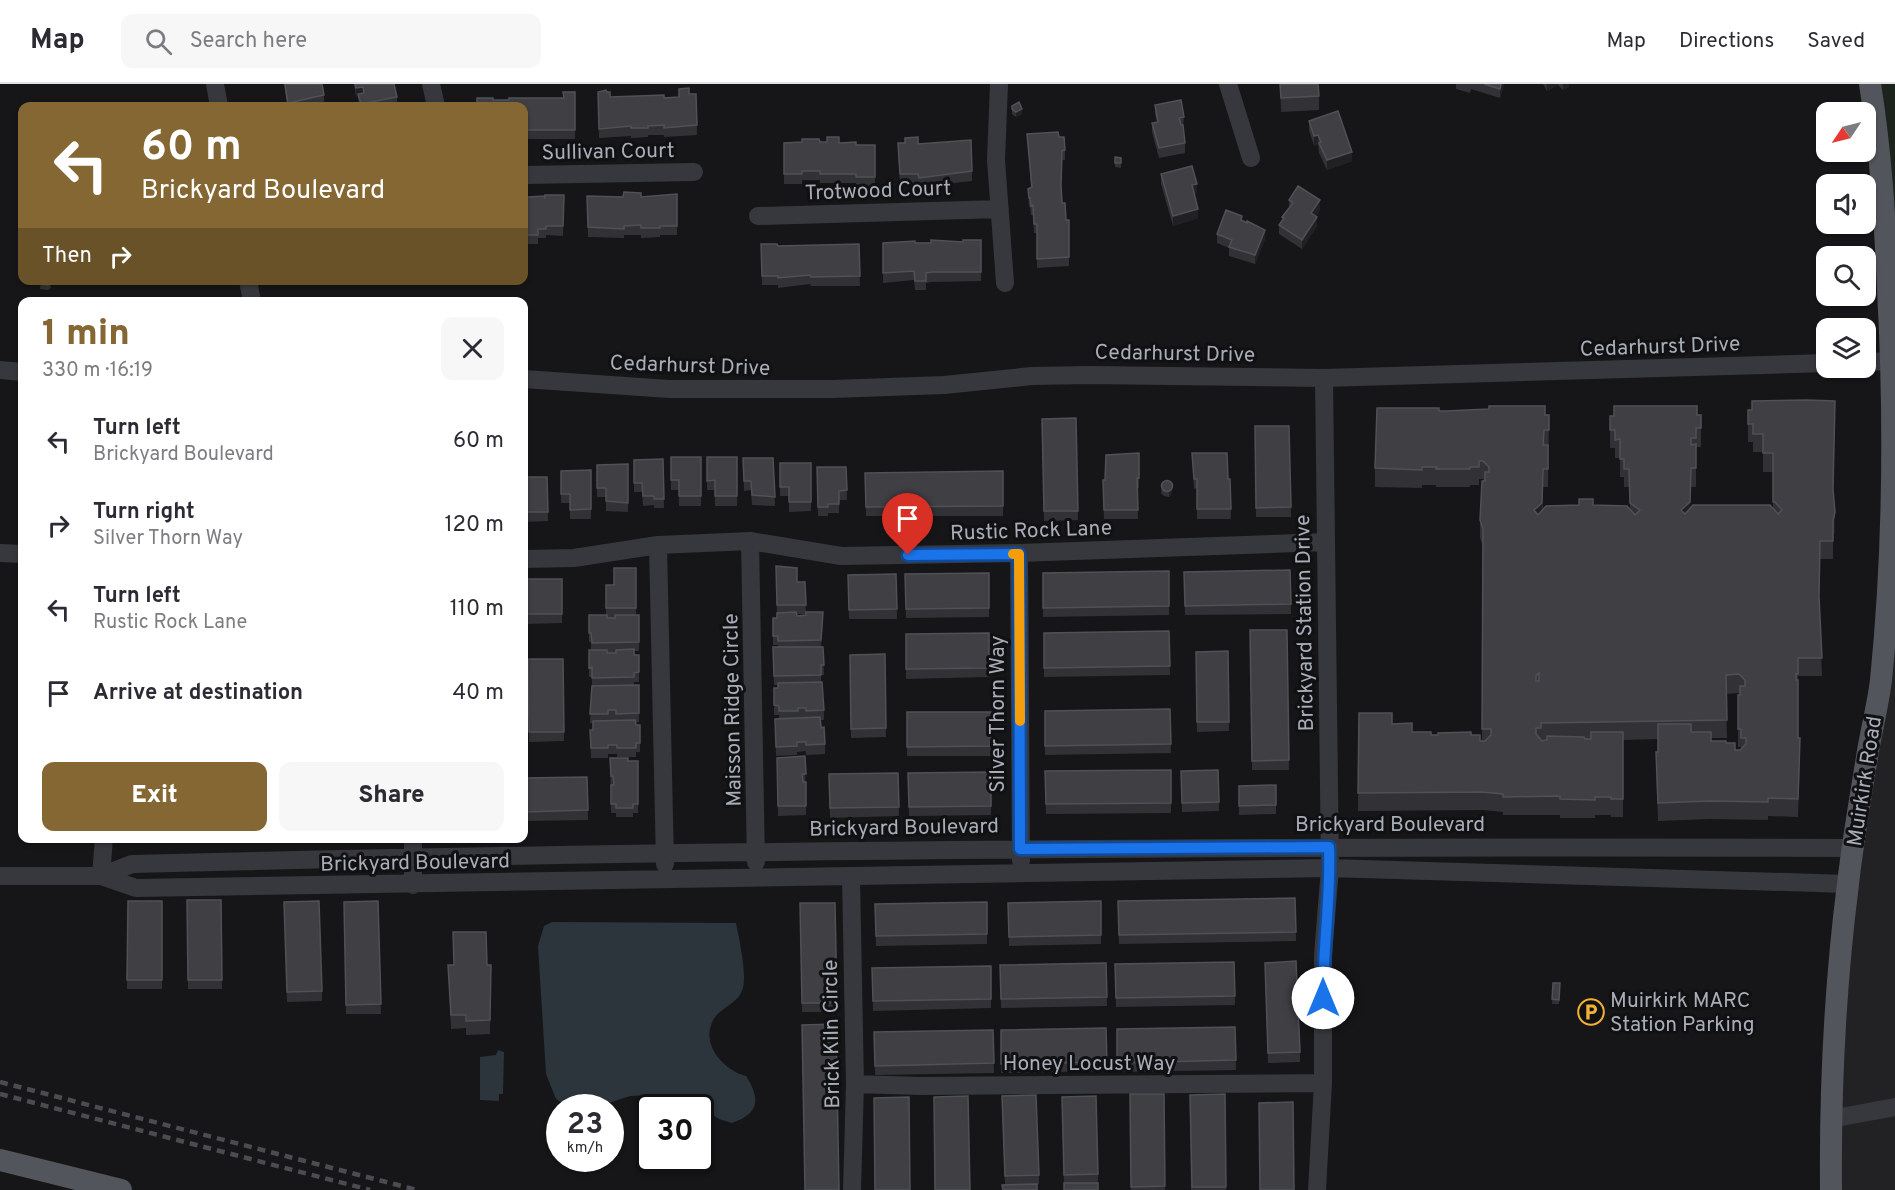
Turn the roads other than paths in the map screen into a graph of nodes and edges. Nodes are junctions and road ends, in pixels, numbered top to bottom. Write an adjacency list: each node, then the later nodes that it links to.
1 (215, 84): 6 (street)
2 (431, 84): 7 (street)
3 (999, 84): 11 (street)
4 (1228, 84): 8 (street)
5 (1870, 84): 14 (main road, Muirkirk Road)
6 (218, 102)
7 (435, 102)
8 (1251, 158)
9 (694, 172): 10 (street, Sullivan Court)
10 (528, 175)
11 (1000, 209): 12 (street, Trotwood Court); 13 (street)
12 (758, 216)
13 (1005, 282)
14 (1893, 361): 15 (street); 31 (main road, Muirkirk Road)
15 (1876, 362)
16 (1816, 363): 19 (street, Cedarhurst Drive)
17 (0, 370): 18 (street)
18 (18, 372)
19 (1324, 378): 20 (street, Cedarhurst Drive); 22 (street, Brickyard Station Drive)
20 (528, 379)
21 (750, 542): 23 (street, Rustic Rock Lane); 26 (street, Rustic Rock Lane); 33 (street, Maisson Ridge Circle)
22 (1325, 542): 26 (street, Rustic Rock Lane); 30 (street, Brickyard Station Drive)
23 (658, 545): 27 (street, Rustic Rock Lane); 34 (street)
24 (0, 553): 25 (street)
25 (18, 554)
26 (1019, 554): 32 (street, Silver Thorn Way)
27 (528, 559)
28 (104, 843): 39 (street)
29 (413, 843): 35 (street)
30 (1329, 847): 31 (street, Brickyard Boulevard); 32 (street, Brickyard Boulevard); 36 (street, Brickyard Station Drive)
31 (1853, 848): 43 (main road, Muirkirk Road)
32 (1020, 849): 33 (street, Brickyard Boulevard); 37 (street, Silver Thorn Way)
33 (757, 851): 34 (street, Brickyard Boulevard); 41 (street, Maisson Ridge Circle)
34 (665, 853): 35 (street, Brickyard Boulevard); 42 (street)
35 (413, 857): 39 (street, Brickyard Boulevard); 44 (street)
36 (1330, 868): 37 (street, Brickyard Boulevard); 43 (street, Brickyard Boulevard); 45 (street)
37 (1023, 874): 40 (street, Brickyard Boulevard)
38 (0, 876): 39 (street, Brickyard Boulevard)
39 (101, 876): 44 (street, Brickyard Boulevard)
40 (851, 877): 41 (street, Brickyard Boulevard); 46 (street, Brick Kiln Circle)
41 (754, 878): 42 (street, Brickyard Boulevard)
42 (665, 880): 44 (street, Brickyard Boulevard)
43 (1848, 884): 48 (main road, Muirkirk Road)
44 (413, 885)
45 (1323, 1083): 46 (street, Honey Locust Way); 52 (street)
46 (855, 1084): 51 (street, Brick Kiln Circle)
47 (1895, 1107): 48 (street)
48 (1830, 1119): 53 (main road, Muirkirk Road)
49 (0, 1160): 50 (main road)
50 (121, 1190)
51 (852, 1190)
52 (1317, 1190)
53 (1831, 1190)

